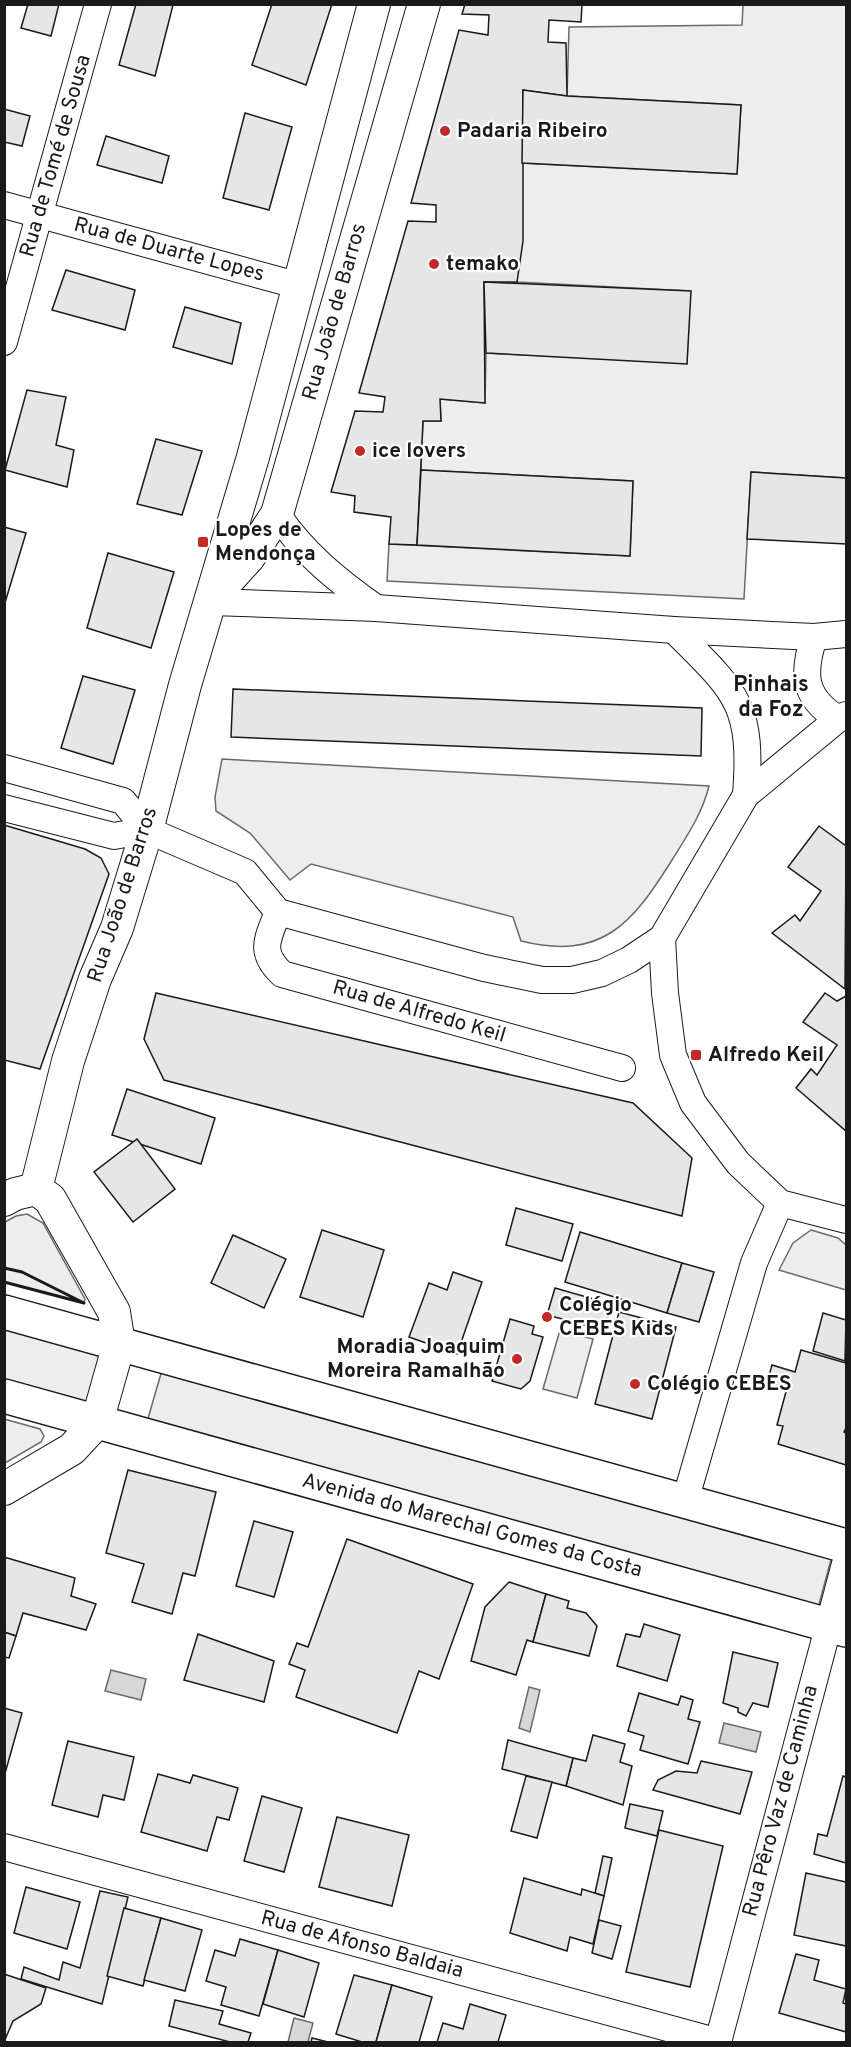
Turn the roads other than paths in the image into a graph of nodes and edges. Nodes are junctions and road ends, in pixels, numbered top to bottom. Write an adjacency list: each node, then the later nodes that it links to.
1 (98, 4): 5 (street, Rua de Tomé de Sousa)
2 (374, 4): 6 (street, Rua João de Barros)
3 (424, 4): 8 (street, Rua João de Barros)
4 (4, 205): 5 (street, Rua de Duarte Lopes)
5 (40, 215): 6 (street, Rua de Duarte Lopes); 7 (street, Rua de Tomé de Sousa)
6 (300, 286): 9 (street, Rua João de Barros)
7 (4, 342)
8 (277, 514): 9 (street, Rua João de Barros); 10 (street)
9 (212, 602): 10 (street); 18 (street, Rua João de Barros)
10 (376, 608): 11 (street)
11 (674, 630): 13 (street); 16 (street)
12 (846, 634): 13 (street)
13 (814, 637): 14 (street)
14 (842, 717): 16 (street)
15 (4, 768): 18 (street)
16 (746, 795): 20 (street)
17 (4, 808): 18 (street)
18 (147, 830): 19 (street); 22 (street, Rua João de Barros)
19 (278, 912): 20 (street); 21 (street, Rua de Alfredo Keil)
20 (662, 938): 24 (street)
21 (622, 1068)
22 (36, 1189): 23 (street); 27 (street)
23 (4, 1200)
24 (780, 1203): 25 (street); 31 (street)
25 (846, 1220)
26 (4, 1312): 27 (main road)
27 (119, 1344): 29 (street); 31 (main road)
28 (4, 1396): 29 (main road, Avenida do Marechal Gomes da Costa)
29 (97, 1422): 30 (street); 34 (main road, Avenida do Marechal Gomes da Costa)
30 (4, 1489)
31 (685, 1501): 32 (main road)
32 (846, 1546)
33 (846, 1560): 34 (street, Rua Pêro Vaz de Caminha)
34 (837, 1627): 36 (street, Rua Pêro Vaz de Caminha)
35 (4, 1847): 36 (street, Rua de Afonso Baldaia)
36 (718, 2042)

